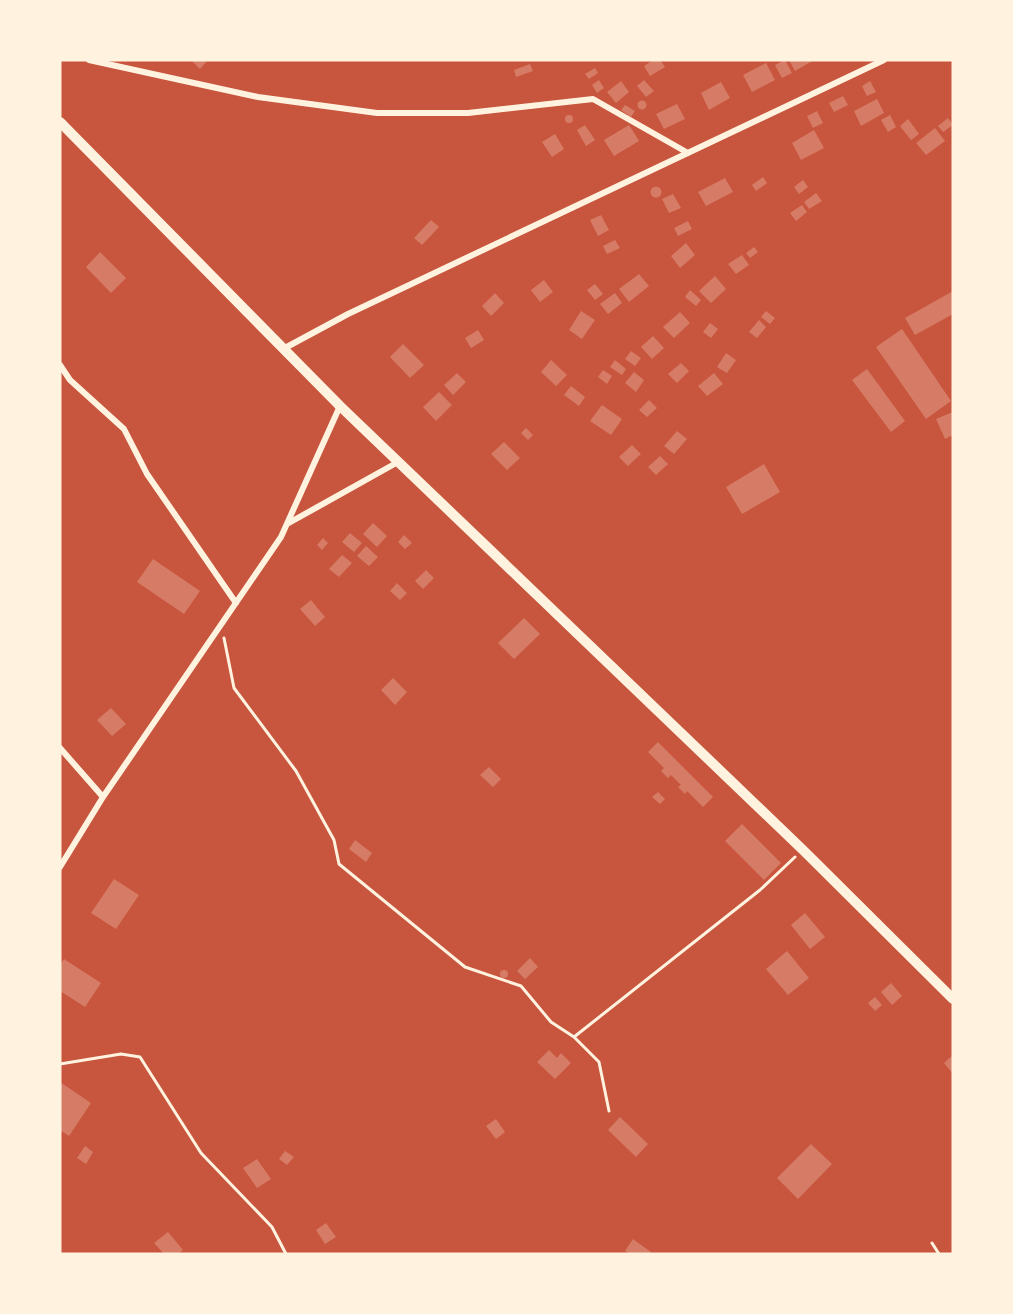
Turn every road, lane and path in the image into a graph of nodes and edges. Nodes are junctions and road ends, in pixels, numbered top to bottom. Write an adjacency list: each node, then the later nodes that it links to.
1 (90, 60): 4 (street)
2 (884, 60): 4 (street)
3 (60, 122): 5 (main road)
4 (688, 153): 5 (street)
5 (284, 350): 7 (main road)
6 (60, 365): 10 (street)
7 (340, 406): 8 (main road); 9 (street)
8 (399, 461): 9 (street); 14 (main road)
9 (286, 525): 10 (street)
10 (236, 603): 11 (street)
11 (221, 624): 13 (street); 17 (path)
12 (60, 748): 13 (street)
13 (103, 797): 15 (street)
14 (803, 850): 16 (main road); 17 (path)
15 (60, 867)
16 (953, 999)
17 (574, 1037): 19 (path)
18 (60, 1064): 21 (path)
19 (609, 1112)
20 (932, 1243): 22 (path)
21 (286, 1254)
22 (939, 1254)

